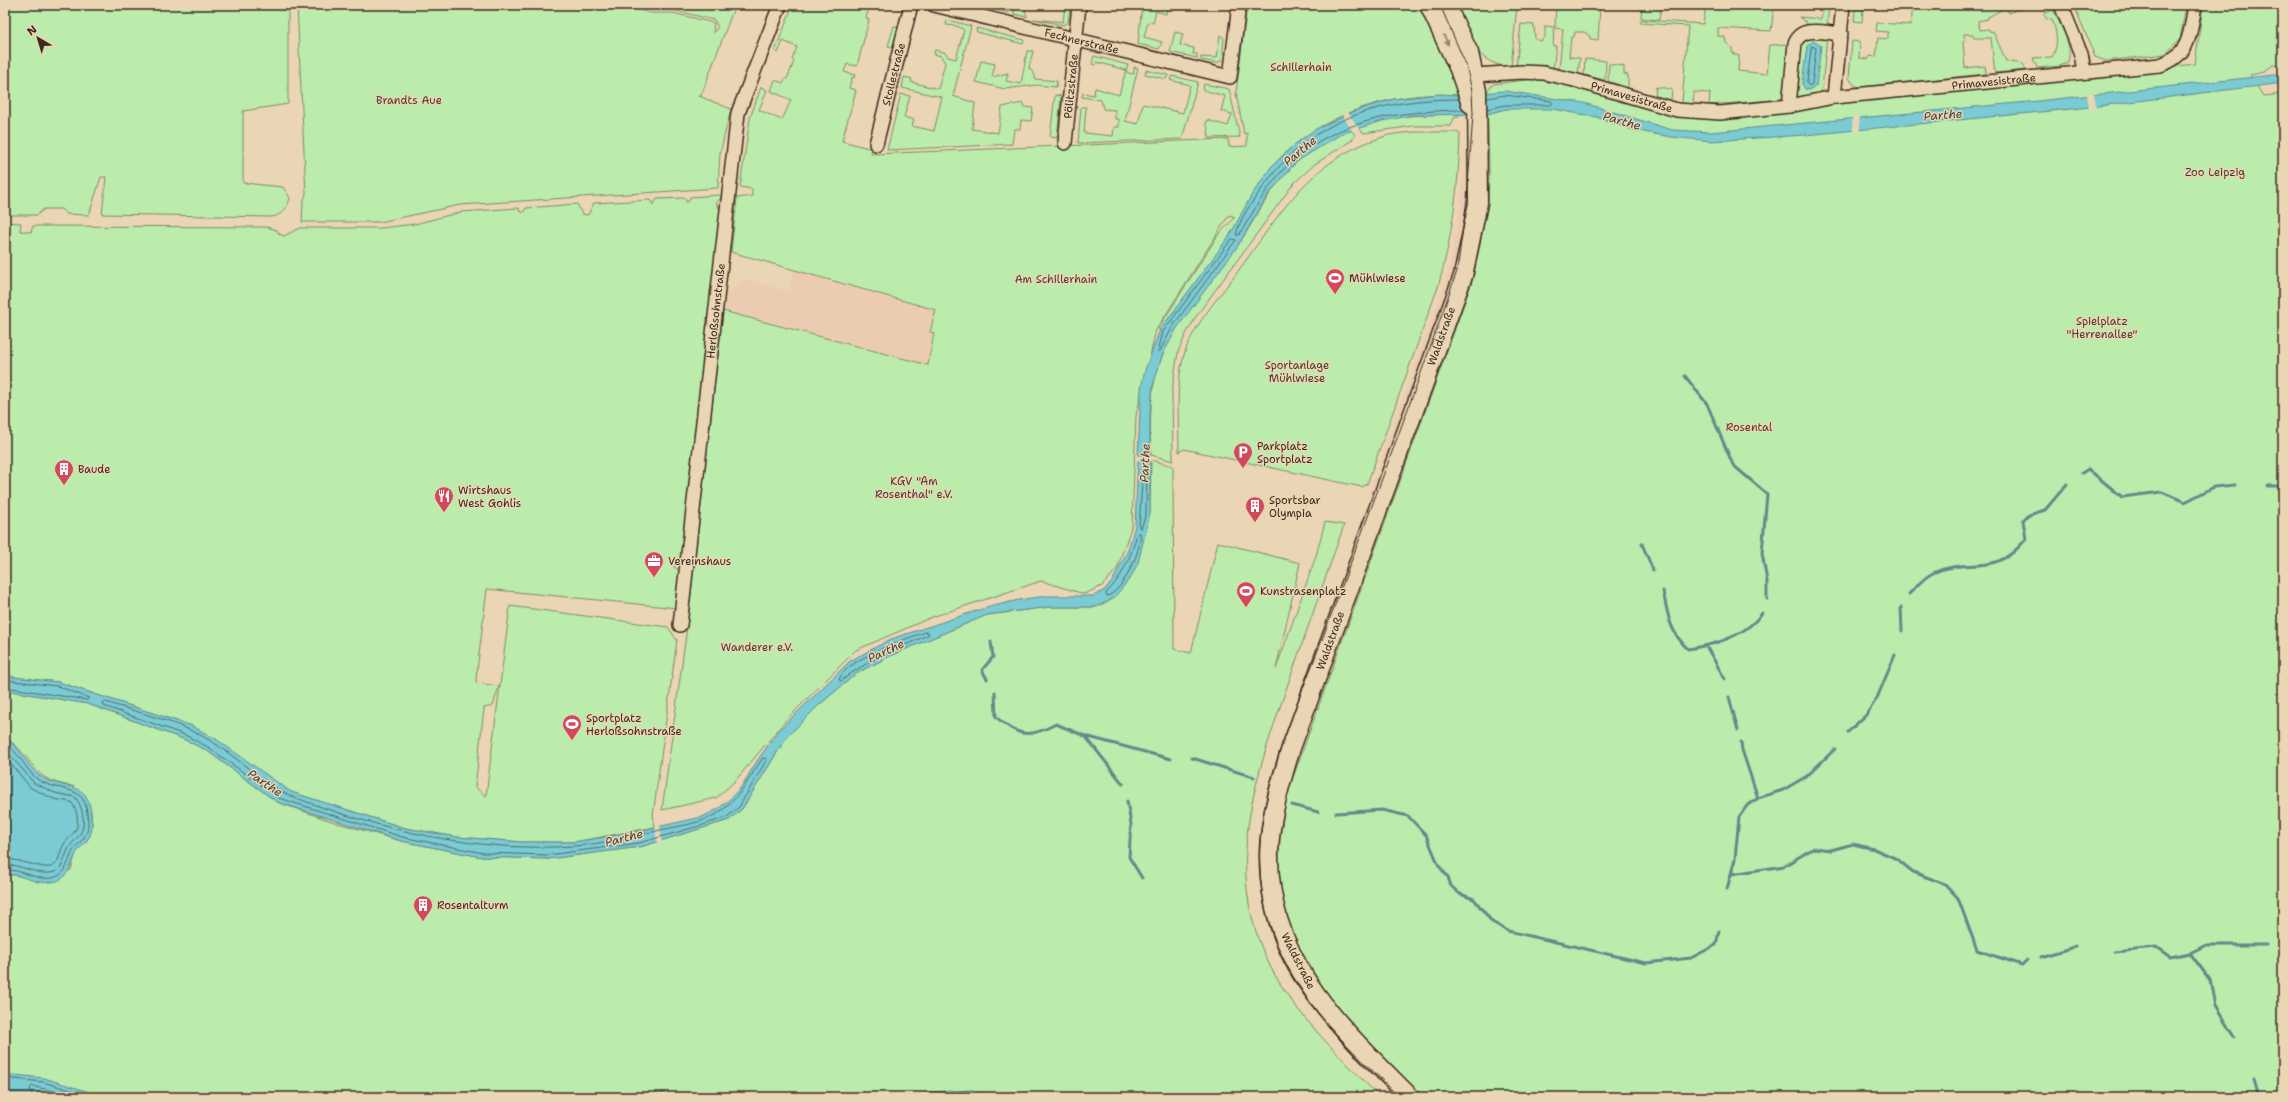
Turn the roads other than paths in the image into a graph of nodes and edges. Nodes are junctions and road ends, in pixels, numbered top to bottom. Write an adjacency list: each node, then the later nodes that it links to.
1 (780, 5): 19 (street, Herloßsohnstraße)
2 (911, 5): 18 (street, Stollestraße)
3 (934, 5): 12 (street, Fechnerstraße)
4 (1079, 5): 12 (street, Pölitzstraße)
5 (1239, 5): 12 (street, Fechnerstraße)
6 (1429, 5): 14 (main road, one-way to 14)
7 (1446, 5): 14 (main road)
8 (1843, 5): 11 (street)
9 (2061, 5): 13 (street)
10 (2195, 5): 13 (street, Primavesistraße)
11 (1840, 34): 15 (street); 16 (street)
12 (1074, 40): 17 (street, Pölitzstraße)
13 (2084, 71): 15 (street, Primavesistraße)
14 (1473, 86): 16 (street, Primavesistraße); 20 (main road, Waldstraße)
15 (1834, 97): 16 (street, Primavesistraße)
16 (1789, 106)
17 (1065, 143)
18 (876, 144)
19 (680, 625)
20 (1410, 1097)

